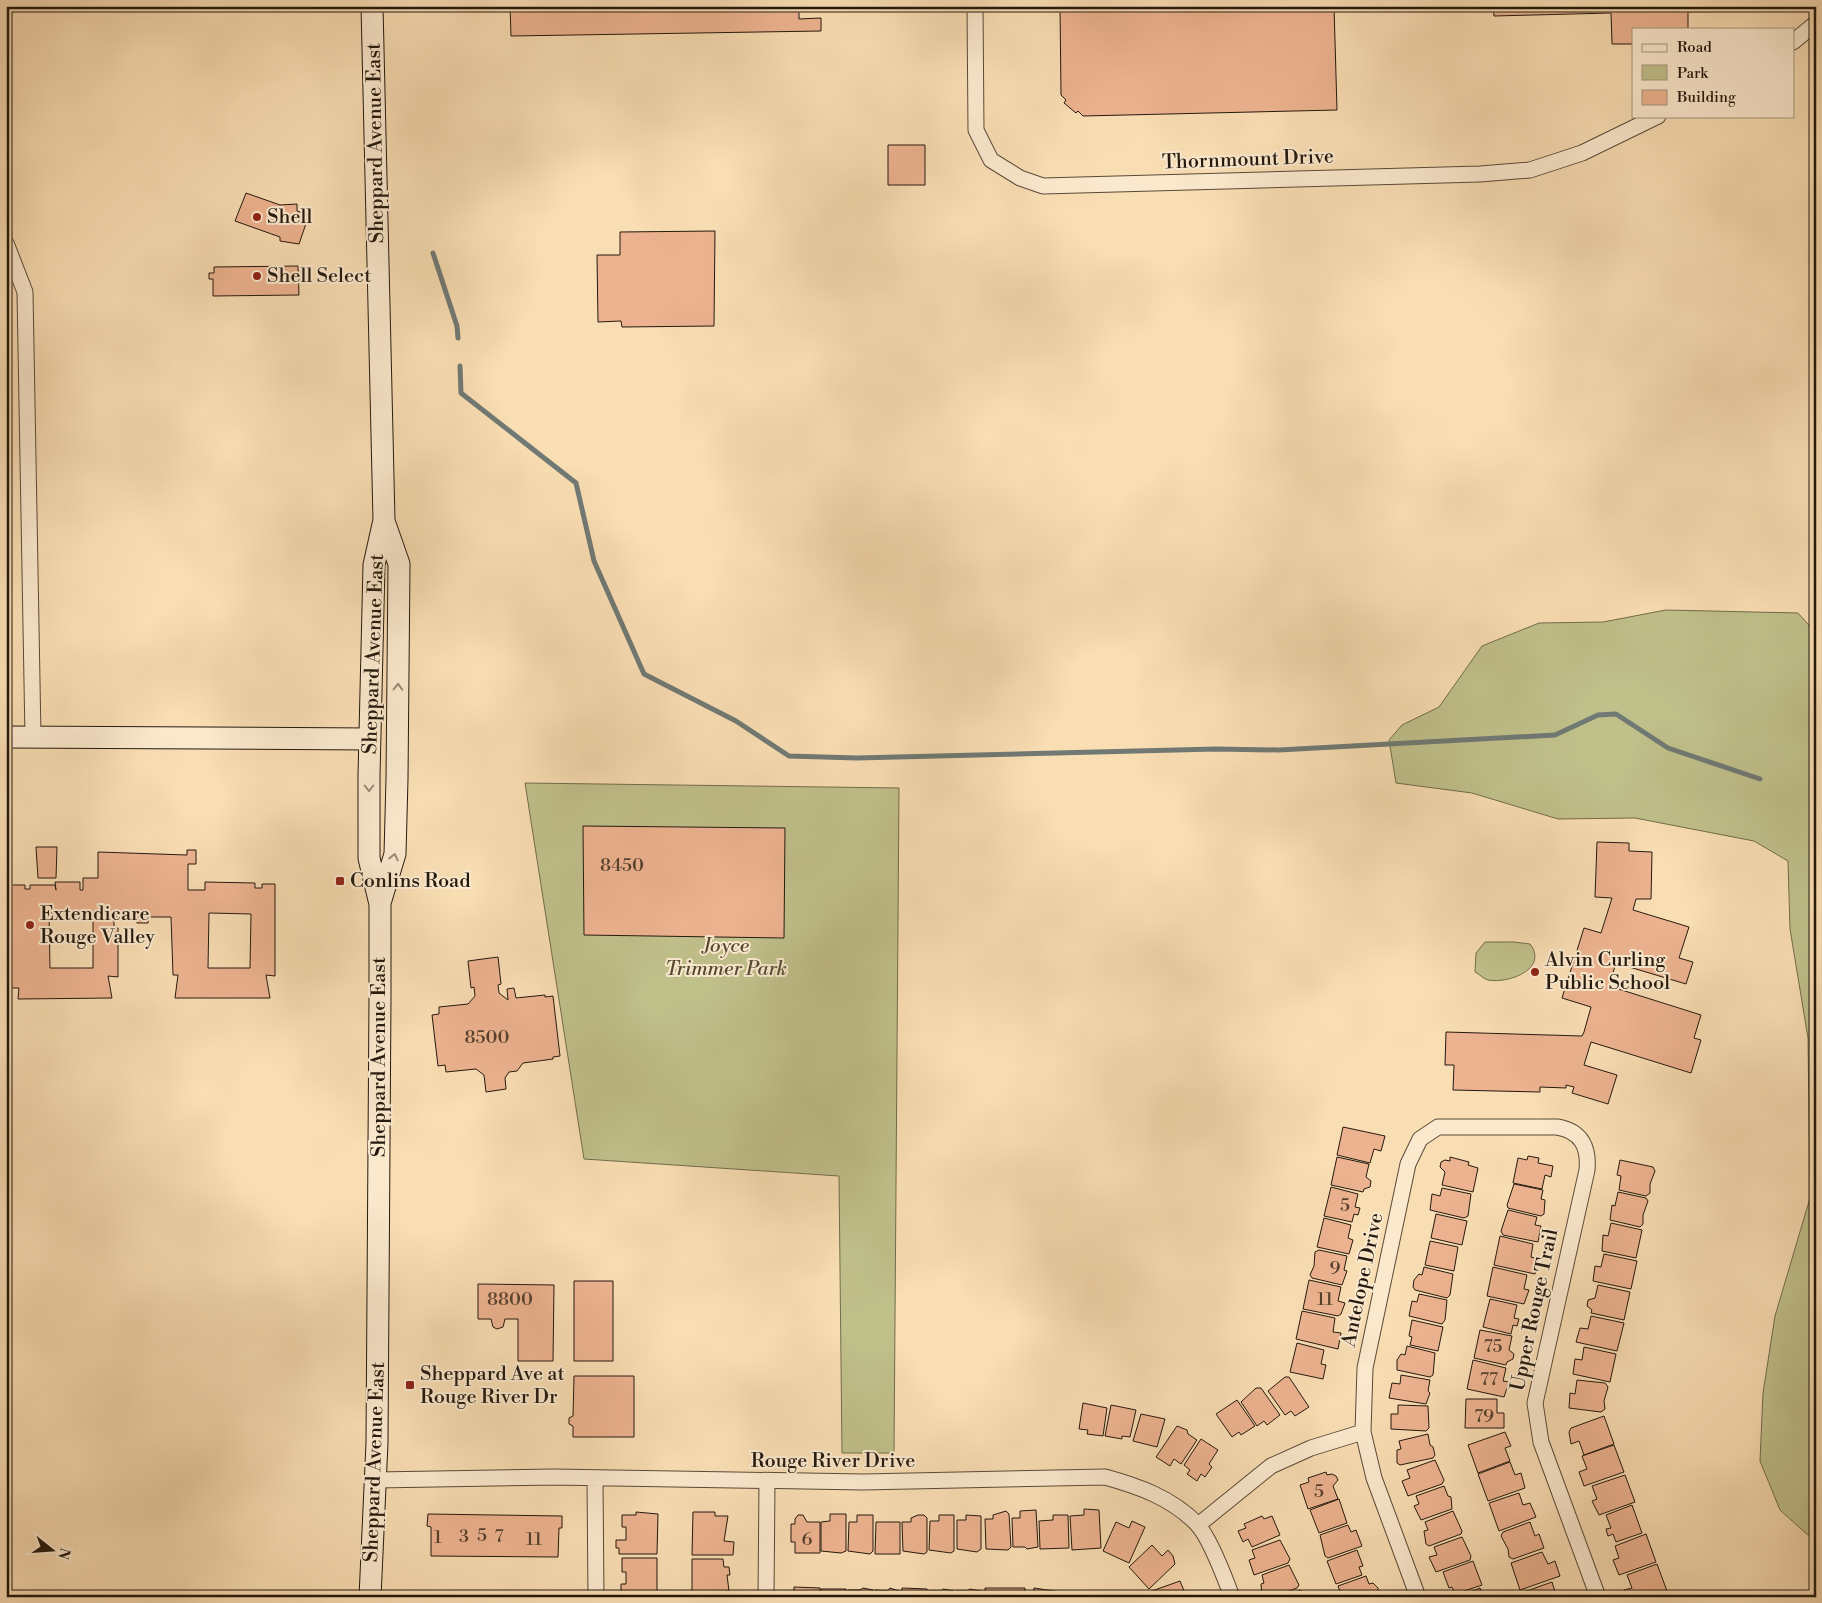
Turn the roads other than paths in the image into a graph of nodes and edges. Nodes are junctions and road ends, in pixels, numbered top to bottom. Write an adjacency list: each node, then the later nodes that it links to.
1 (372, 6): 7 (main road, Sheppard Avenue East)
2 (974, 6): 5 (street, Thornmount Drive)
3 (1816, 23): 4 (street)
4 (1794, 41)
5 (1654, 118)
6 (6, 243): 9 (street)
7 (384, 520): 10 (main road, Sheppard Avenue East); 11 (main road, Sheppard Avenue East, one-way to 7)
8 (6, 737): 9 (main road)
9 (33, 737): 10 (main road)
10 (370, 739): 11 (main road, Sheppard Avenue East, one-way to 11)
11 (380, 904): 15 (main road, Sheppard Avenue East)
12 (1584, 1142): 13 (street, Antelope Drive); 23 (street, Upper Rouge Trail)
13 (1363, 1432): 17 (street); 22 (street, Antelope Drive)
14 (595, 1479): 15 (street, Rouge River Drive); 16 (street, Rouge River Drive); 19 (street)
15 (376, 1480): 18 (main road, Sheppard Avenue East)
16 (766, 1482): 17 (street, Rouge River Drive); 20 (street)
17 (1198, 1524): 21 (street)
18 (370, 1597)
19 (596, 1597)
20 (766, 1597)
21 (1232, 1597)
22 (1418, 1597)
23 (1598, 1597)

